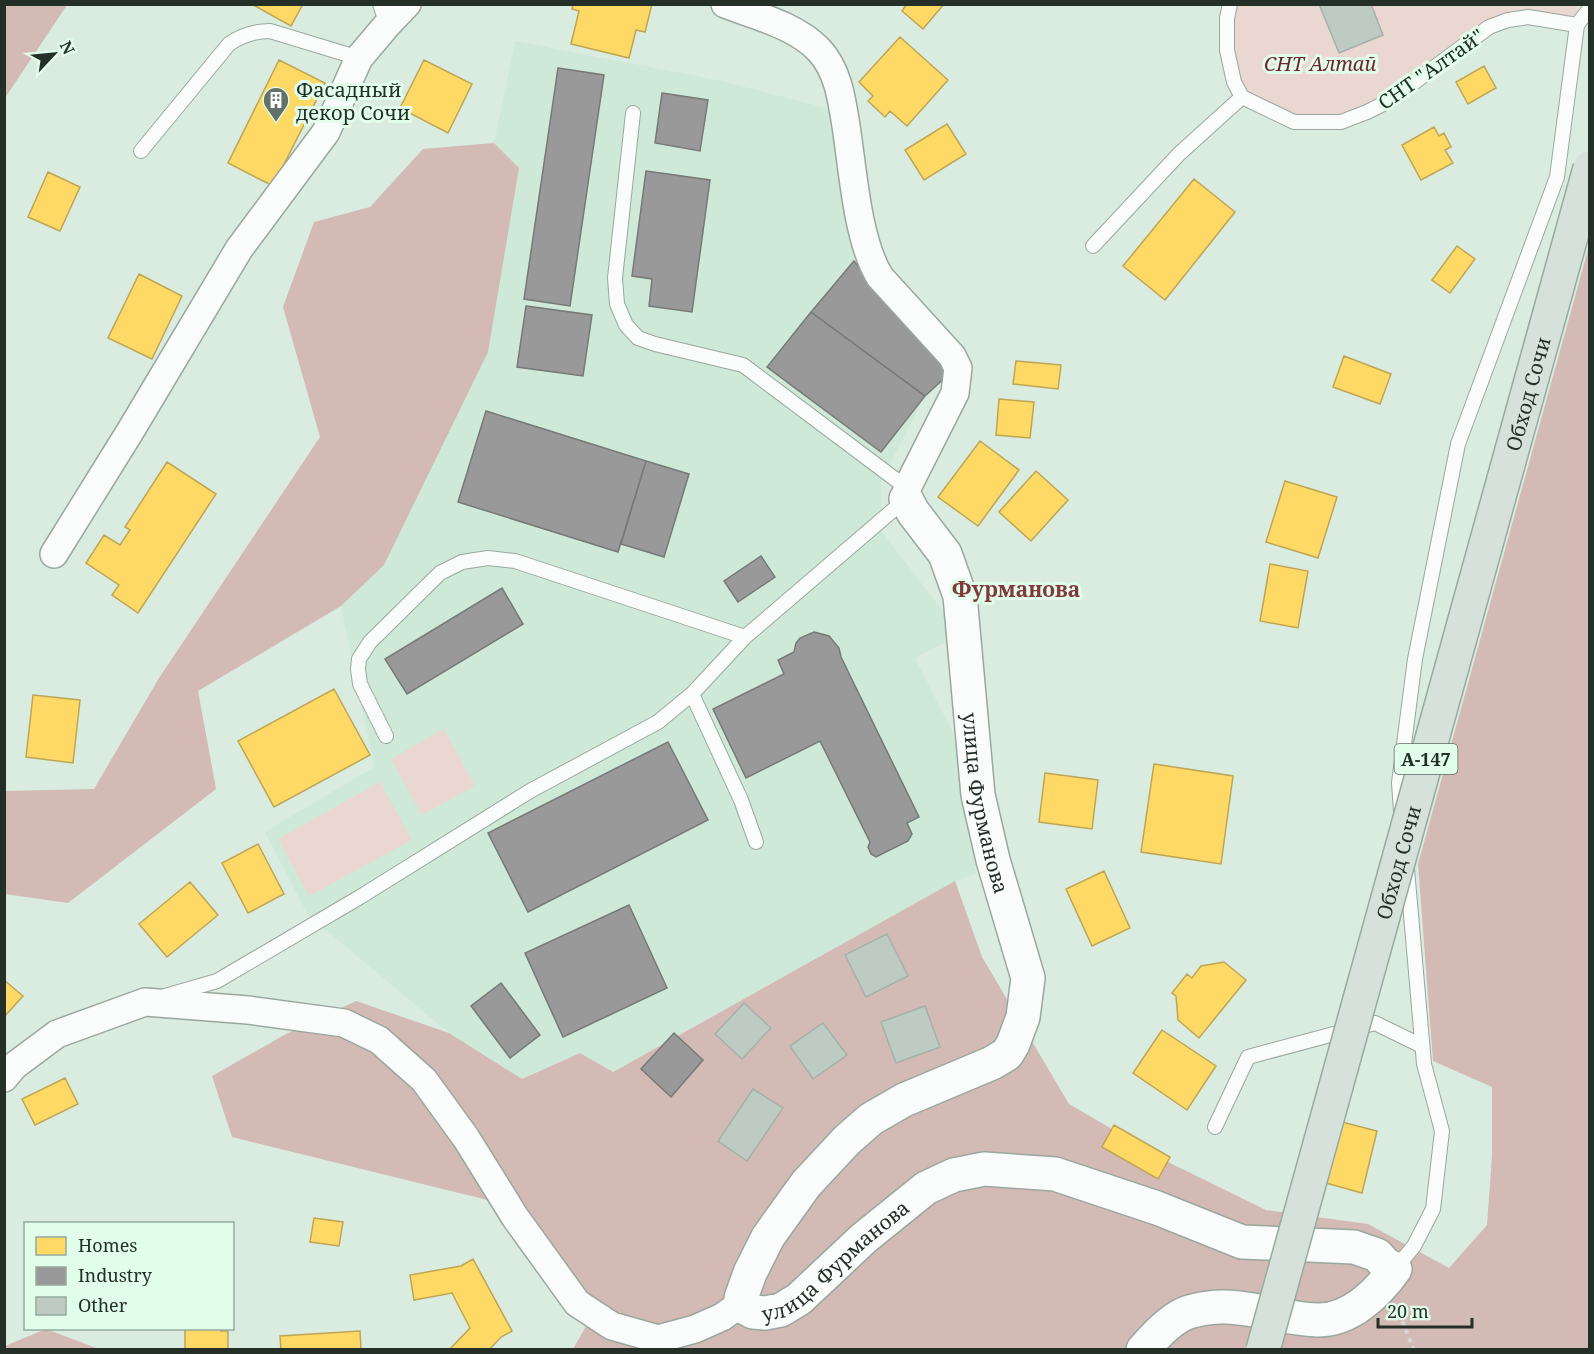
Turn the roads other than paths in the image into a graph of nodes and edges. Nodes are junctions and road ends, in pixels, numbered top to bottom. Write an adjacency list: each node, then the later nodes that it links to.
1 (407, 4): 5 (street)
2 (725, 4): 13 (street)
3 (1230, 4): 8 (lane)
4 (1590, 8): 6 (lane)
5 (383, 15): 7 (street)
6 (1577, 25): 8 (lane, СНТ "Алтай"); 20 (lane)
7 (359, 58): 10 (lane); 14 (street)
8 (1242, 97): 12 (lane)
9 (633, 113): 13 (lane)
10 (141, 151)
11 (1590, 168): 26 (highway, Обход Сочи / А-147, bridge)
12 (1094, 246)
13 (907, 494): 15 (lane); 24 (street, улица Фурманова)
14 (54, 555)
15 (745, 637): 16 (lane); 17 (lane)
16 (692, 694): 18 (lane); 19 (lane)
17 (386, 736)
18 (756, 842)
19 (145, 1002): 21 (street); 24 (street)
20 (1422, 1046): 22 (lane); 23 (lane)
21 (4, 1078)
22 (1215, 1127)
23 (1395, 1269): 24 (street, улица Фурманова); 25 (street)
24 (742, 1303)
25 (1143, 1350)
26 (1263, 1350)

